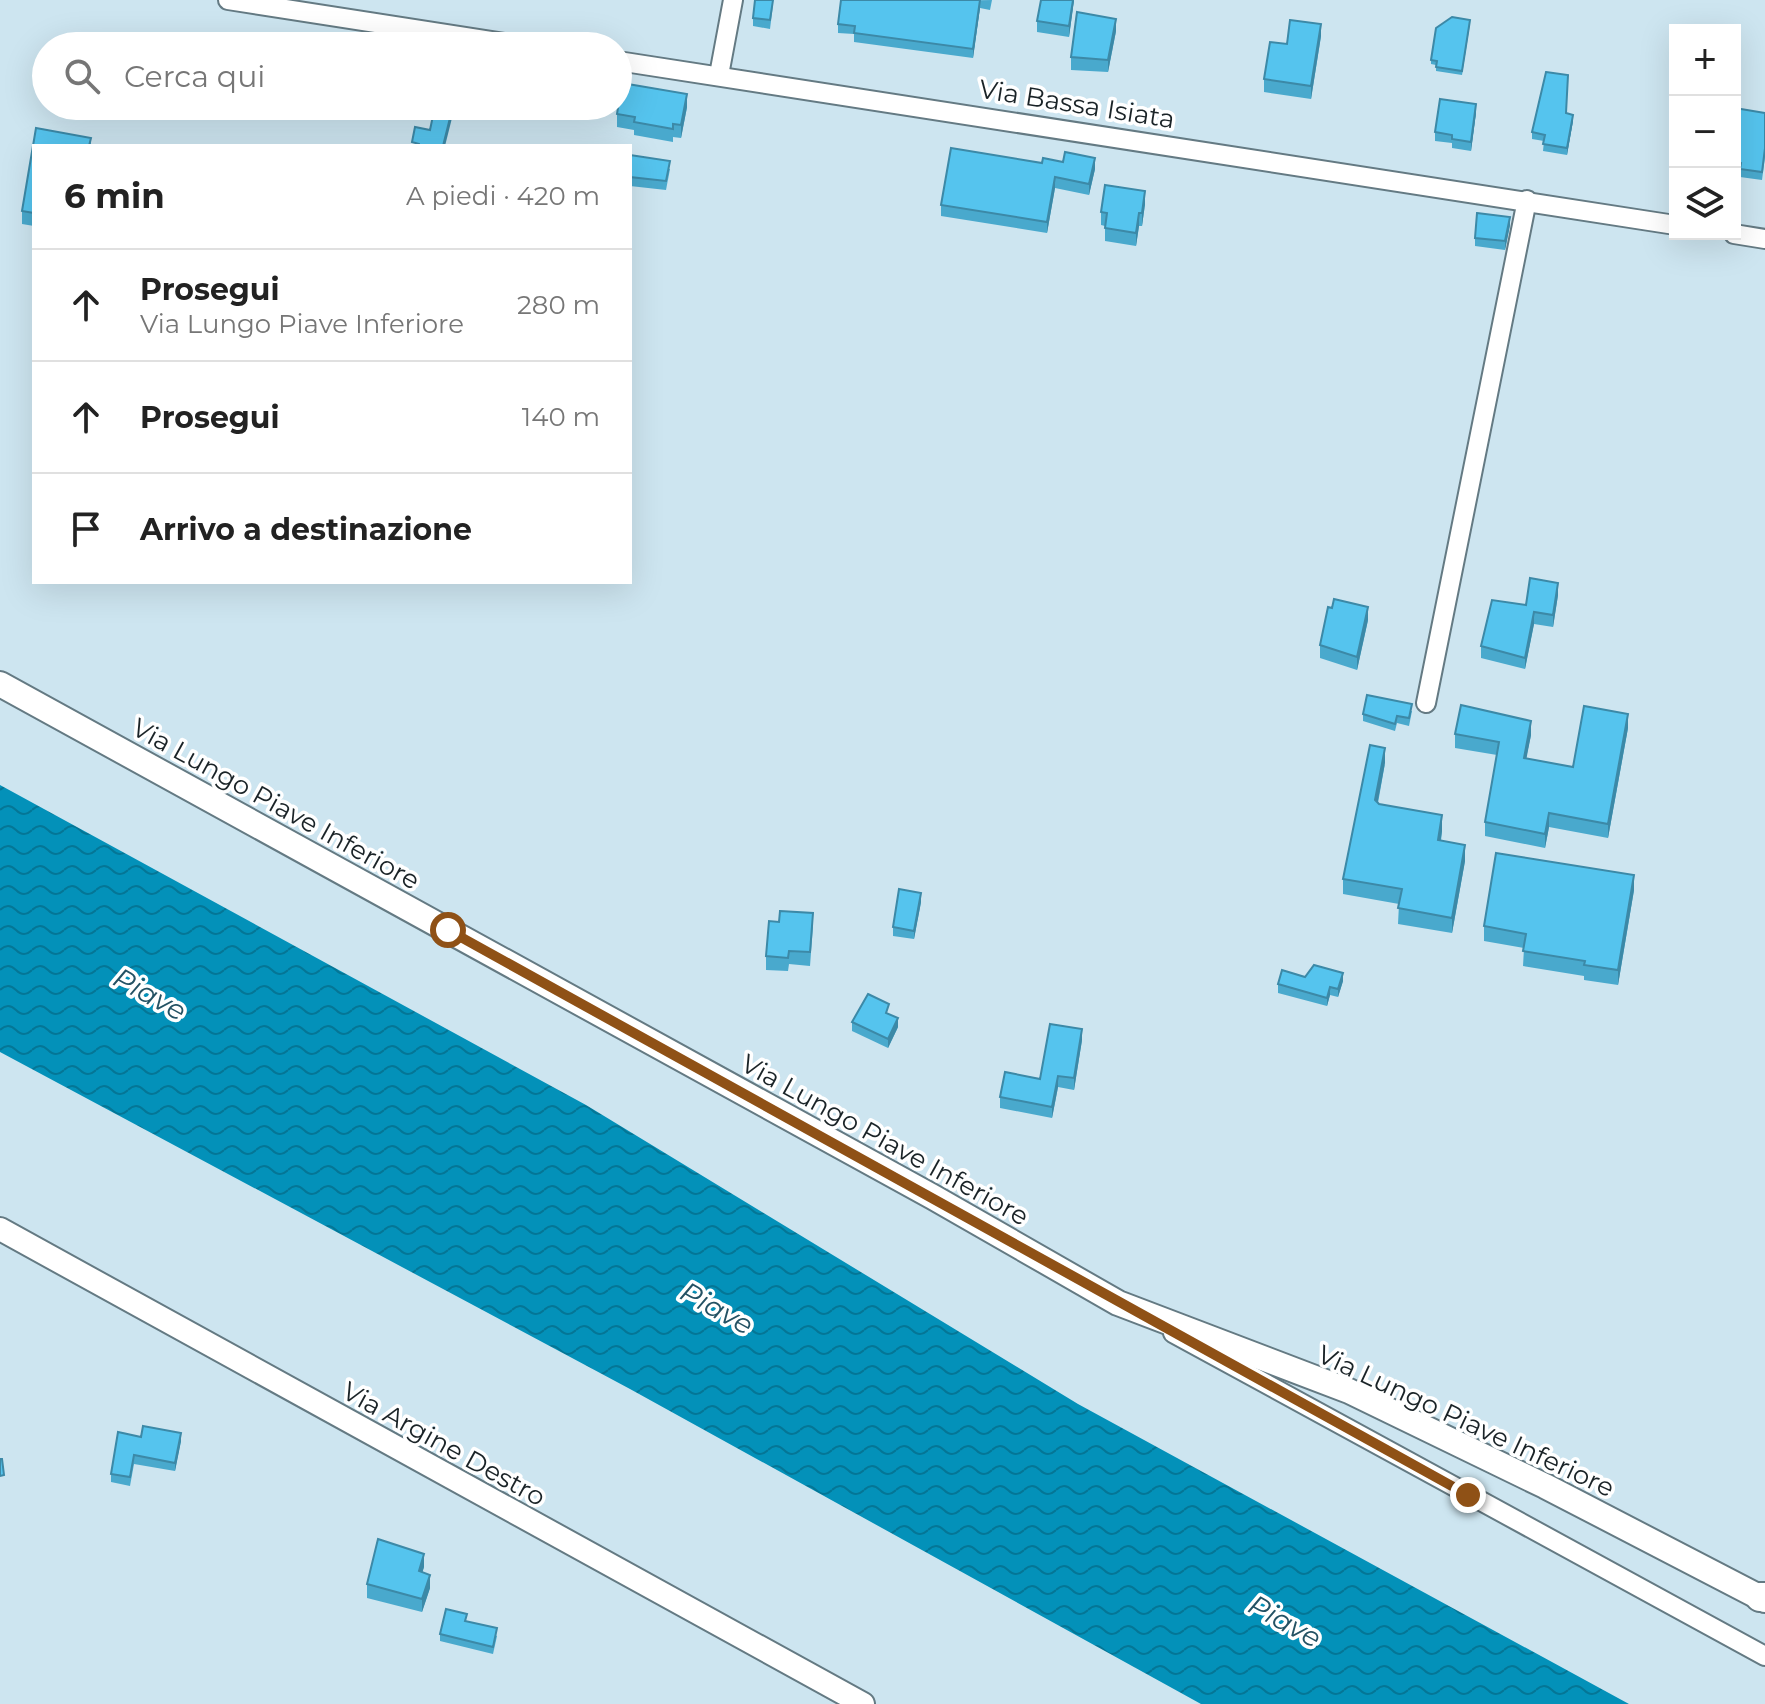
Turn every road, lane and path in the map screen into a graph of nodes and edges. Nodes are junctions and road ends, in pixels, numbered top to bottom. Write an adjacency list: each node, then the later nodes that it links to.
1 (228, 0): 3 (street)
2 (733, 0): 5 (street)
3 (433, 32)
4 (632, 63): 5 (street, Via Bassa Isiata)
5 (719, 75): 6 (street, Via Bassa Isiata)
6 (1527, 200): 7 (street, Via Bassa Isiata); 11 (street)
7 (1669, 224)
8 (1741, 235): 9 (street)
9 (1765, 239)
10 (0, 684): 13 (main road, Via Lungo Piave Inferiore)
11 (1426, 703)
12 (0, 1229): 16 (street, Via Argine Destro)
13 (1118, 1303): 14 (main road, Via Lungo Piave Inferiore); 15 (street)
14 (1763, 1598)
15 (1765, 1656)
16 (863, 1704)

